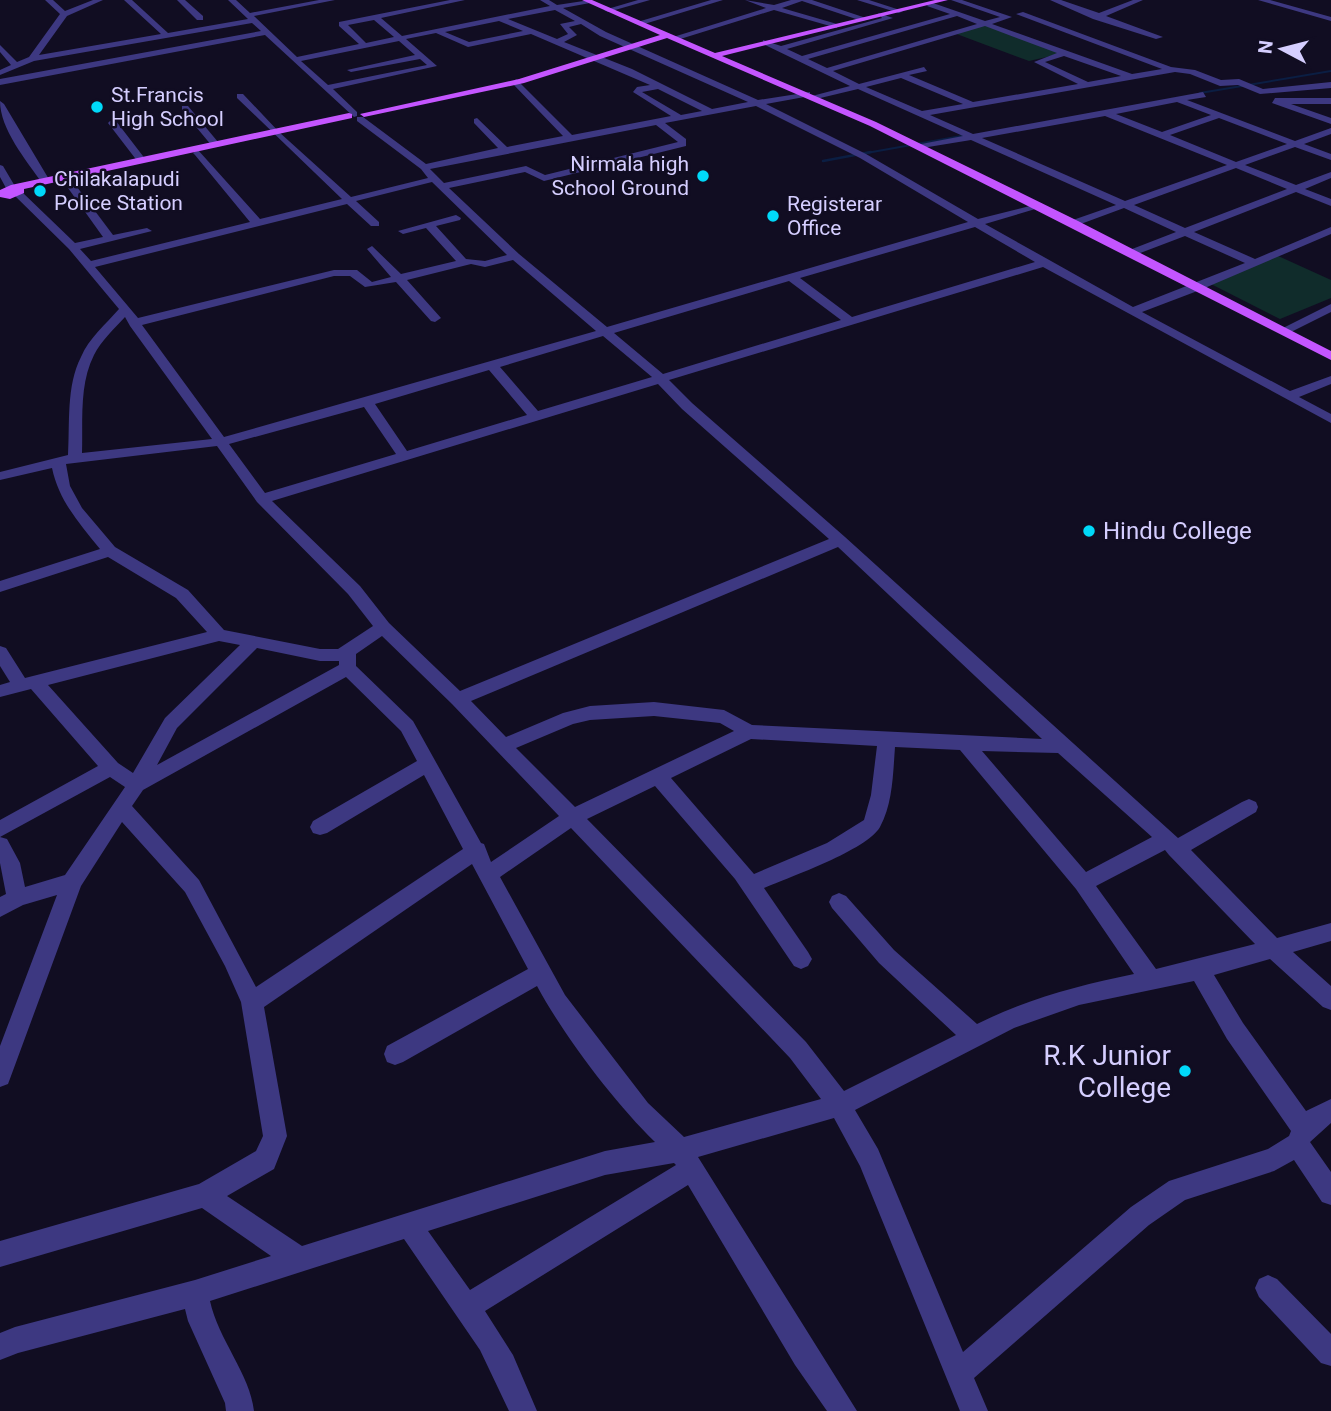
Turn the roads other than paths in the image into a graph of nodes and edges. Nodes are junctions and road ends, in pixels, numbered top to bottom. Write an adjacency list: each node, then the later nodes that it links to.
1 (49, 0): 32 (street)
2 (99, 0): 32 (street)
3 (128, 0): 53 (street)
4 (181, 0): 42 (street)
5 (232, 0): 38 (street)
6 (291, 0): 24 (street)
7 (331, 0): 24 (street)
8 (461, 0): 21 (street)
9 (544, 0): 26 (street)
10 (587, 0): 26 (street); 28 (main road)
11 (646, 0): 28 (street)
12 (719, 0): 49 (street)
13 (749, 0): 27 (street)
14 (799, 0): 27 (street)
15 (805, 0): 44 (street)
16 (861, 0): 30 (street)
17 (944, 0): 23 (main road)
18 (955, 0): 41 (street)
19 (1139, 0): 36 (street)
20 (1263, 0): 37 (street)
21 (445, 1): 25 (street)
22 (1053, 2): 36 (street)
23 (930, 4): 30 (main road); 33 (street)
24 (299, 6): 38 (street)
25 (430, 6): 31 (street); 39 (street)
26 (556, 7): 43 (street); 48 (street)
27 (774, 8): 54 (street); 64 (street)
28 (608, 10): 49 (main road)
29 (1030, 10): 34 (street)
30 (899, 11): 40 (main road)
31 (439, 13)
32 (64, 14): 81 (street)
33 (957, 14): 51 (street); 56 (street)
34 (1020, 14): 41 (street); 57 (street)
35 (212, 16): 42 (street)
36 (1100, 16): 47 (street); 58 (street)
37 (1328, 16)
38 (252, 17): 60 (street); 63 (street)
39 (374, 17): 67 (street); 72 (street)
40 (885, 17): 44 (main road); 56 (street); 75 (street)
41 (1008, 17): 51 (street)
42 (200, 18): 45 (street)
43 (499, 18): 55 (street); 61 (street)
44 (865, 19): 54 (main road)
45 (189, 20)
46 (448, 20): 55 (street)
47 (1086, 20)
48 (582, 22): 69 (street); 73 (street)
49 (638, 23): 64 (main road)
50 (168, 24): 53 (street)
51 (985, 24): 77 (street); 84 (street)
52 (1073, 24): 57 (street)
53 (157, 26): 63 (street)
54 (834, 26): 70 (main road)
55 (457, 27): 59 (street)
56 (913, 27): 83 (street)
57 (1059, 27): 68 (street)
58 (1134, 28): 62 (street); 66 (street)
59 (437, 31): 67 (street); 71 (street)
60 (269, 32): 82 (street); 95 (street)
61 (528, 32): 69 (street); 71 (street)
62 (1122, 32)
63 (167, 36): 81 (street)
64 (670, 36): 73 (main road); 78 (main road)
65 (1109, 36): 68 (street)
66 (1159, 37)
67 (400, 38): 72 (street); 79 (street)
68 (1096, 40): 89 (street)
69 (558, 41): 80 (street)
70 (766, 42): 75 (street); 78 (main road)
71 (468, 45): 76 (street)
72 (364, 46): 82 (street)
73 (631, 46): 80 (main road); 112 (street)
74 (0, 47): 86 (street)
75 (779, 49): 83 (street)
76 (488, 53)
77 (1063, 53): 94 (street); 97 (street)
78 (715, 55): 106 (main road)
79 (422, 56): 90 (street); 102 (street)
80 (597, 58): 96 (main road); 101 (street)
81 (32, 59): 86 (street)
82 (297, 59): 102 (street)
83 (801, 59): 91 (street)
84 (868, 60): 85 (street); 91 (street)
85 (878, 65)
86 (16, 66): 92 (street)
87 (889, 69): 93 (street)
88 (924, 69): 93 (street)
89 (1172, 69): 94 (street); 103 (street)
90 (351, 70)
91 (826, 71): 98 (street)
92 (0, 73)
93 (900, 74): 98 (street); 111 (street)
94 (1131, 77): 97 (street)
95 (0, 82)
96 (516, 82): 119 (main road); 130 (street)
97 (1085, 84): 111 (street)
98 (855, 85): 106 (street); 117 (street)
99 (1212, 85): 113 (street)
100 (1331, 85): 103 (street)
101 (660, 86): 115 (street); 120 (street)
102 (327, 88): 119 (street)
103 (1260, 91): 108 (street)
104 (1203, 95): 107 (street)
105 (240, 96): 128 (street)
106 (811, 96): 112 (street); 133 (main road)
107 (1182, 101): 116 (street); 118 (street); 122 (street)
108 (1275, 101): 109 (street); 123 (street)
109 (1331, 101)
110 (0, 104): 143 (street)
111 (970, 104): 117 (street)
112 (761, 105): 115 (street); 156 (street)
113 (1075, 107)
114 (185, 108): 131 (street)
115 (711, 112): 120 (street)
116 (1106, 113): 122 (street); 127 (street)
117 (922, 114): 127 (street)
118 (1220, 116): 129 (street); 132 (street)
119 (356, 117): 128 (main road); 142 (street)
120 (680, 118): 124 (street)
121 (477, 121): 134 (street)
122 (1126, 121): 129 (street)
123 (1331, 121)
124 (658, 122): 130 (street); 141 (street)
125 (113, 123): 137 (street)
126 (1331, 131): 132 (street)
127 (964, 132): 133 (street); 150 (street)
128 (277, 133): 131 (main road); 135 (main road); 148 (street)
129 (1161, 135): 138 (street)
130 (570, 138): 134 (street)
131 (215, 144): 137 (main road)
132 (1296, 144): 136 (street); 138 (street)
133 (916, 145): 151 (main road)
134 (505, 150): 142 (street)
135 (198, 153): 144 (main road); 154 (street)
136 (1331, 157)
137 (141, 160): 143 (main road)
138 (1234, 165): 146 (street); 150 (street)
139 (0, 168): 147 (street)
140 (1331, 175): 146 (street)
141 (537, 176): 142 (street); 145 (street)
142 (433, 178): 148 (street); 166 (street)
143 (46, 181): 147 (main road)
144 (68, 181): 147 (main road); 162 (street)
145 (500, 184)
146 (1295, 189): 149 (street); 160 (street)
147 (8, 191): 163 (street)
148 (349, 201): 154 (street); 155 (street)
149 (1331, 203)
150 (1125, 204): 153 (street); 160 (street)
151 (1038, 205): 153 (main road); 156 (street)
152 (456, 218): 157 (street)
153 (1074, 223): 165 (main road)
154 (258, 224): 170 (street)
155 (375, 224)
156 (978, 224): 169 (street); 171 (street)
157 (429, 225): 161 (street); 167 (street)
158 (1331, 230): 168 (street)
159 (148, 231): 162 (street)
160 (1186, 231): 165 (street); 168 (street)
161 (403, 232)
162 (110, 239): 163 (street)
163 (73, 247): 170 (street)
164 (372, 249): 172 (street)
165 (1131, 253): 173 (main road)
166 (515, 256): 167 (street); 180 (street)
167 (463, 262): 172 (street)
168 (1253, 262): 173 (street)
169 (1044, 263): 175 (street); 178 (street)
170 (88, 265): 176 (street)
171 (792, 278): 178 (street); 180 (street)
172 (398, 279): 176 (street); 177 (street)
173 (1196, 288): 175 (street); 179 (main road)
174 (1331, 308): 179 (street)
175 (1133, 311): 185 (street)
176 (130, 316): 189 (street); 191 (street)
177 (435, 318)
178 (851, 322): 183 (street)
179 (1283, 331): 181 (main road)
180 (603, 332): 182 (street); 183 (street)
181 (1331, 356)
182 (492, 365): 186 (street); 187 (street)
183 (660, 378): 187 (street); 195 (street)
184 (1331, 380): 185 (street)
185 (1289, 396): 188 (street)
186 (367, 402): 189 (street); 190 (street)
187 (535, 416): 190 (street)
188 (1331, 419)
189 (219, 442): 191 (street); 194 (street)
190 (403, 455): 194 (street)
191 (75, 458): 192 (street)
192 (58, 461): 193 (street); 196 (street)
193 (0, 476)
194 (262, 499): 198 (street)
195 (840, 540): 205 (street); 210 (street)
196 (110, 551): 197 (street); 199 (street)
197 (0, 587)
198 (383, 626): 202 (street); 205 (street)
199 (219, 635): 200 (street); 203 (street)
200 (253, 642): 202 (street); 214 (street)
201 (0, 652): 203 (street)
202 (348, 660): 211 (street); 214 (street)
203 (28, 684): 204 (street); 212 (street)
204 (0, 691)
205 (458, 699): 209 (street)
206 (749, 732): 207 (street); 209 (street); 213 (street)
207 (887, 740): 208 (street); 226 (street)
208 (965, 744): 210 (street); 225 (street)
209 (502, 746): 217 (street)
210 (1062, 746): 220 (street)
211 (428, 764): 218 (street); 222 (street)
212 (111, 768): 214 (street); 219 (street)
213 (658, 776): 217 (street); 226 (street)
214 (136, 785): 215 (street)
215 (120, 806): 224 (street); 236 (street)
216 (1249, 807): 220 (street)
217 (571, 818): 223 (street); 240 (street)
218 (320, 827)
219 (0, 829)
220 (1171, 844): 225 (street); 230 (street)
221 (0, 845): 228 (street)
222 (477, 850): 223 (street); 236 (street)
223 (489, 874): 233 (street)
224 (72, 882): 228 (street); 239 (street)
225 (1083, 883): 234 (street)
226 (750, 885): 231 (street)
227 (839, 902): 237 (street)
228 (9, 903)
229 (1331, 932): 230 (street)
230 (1273, 948): 232 (street); 235 (street)
231 (801, 960)
232 (1199, 970): 234 (street); 242 (street)
233 (542, 972): 238 (street); 243 (street)
234 (1151, 980): 237 (street)
235 (1331, 1000)
236 (253, 1002): 245 (street)
237 (975, 1037): 240 (street)
238 (396, 1054)
239 (0, 1076)
240 (840, 1105): 243 (street); 254 (street)
241 (1331, 1111): 242 (street)
242 (1301, 1137): 244 (street); 254 (street)
243 (686, 1160): 246 (street); 251 (street); 257 (street)
244 (1331, 1193)
245 (204, 1195): 247 (street); 248 (street)
246 (410, 1227): 248 (street); 251 (street)
247 (0, 1254)
248 (301, 1261): 250 (street)
249 (1268, 1288): 253 (street)
250 (195, 1293): 252 (street); 255 (street)
251 (465, 1308): 256 (street)
252 (0, 1347)
253 (1331, 1353)
254 (958, 1374): 258 (street)
255 (240, 1411)
256 (523, 1411)
257 (843, 1411)
258 (974, 1411)

